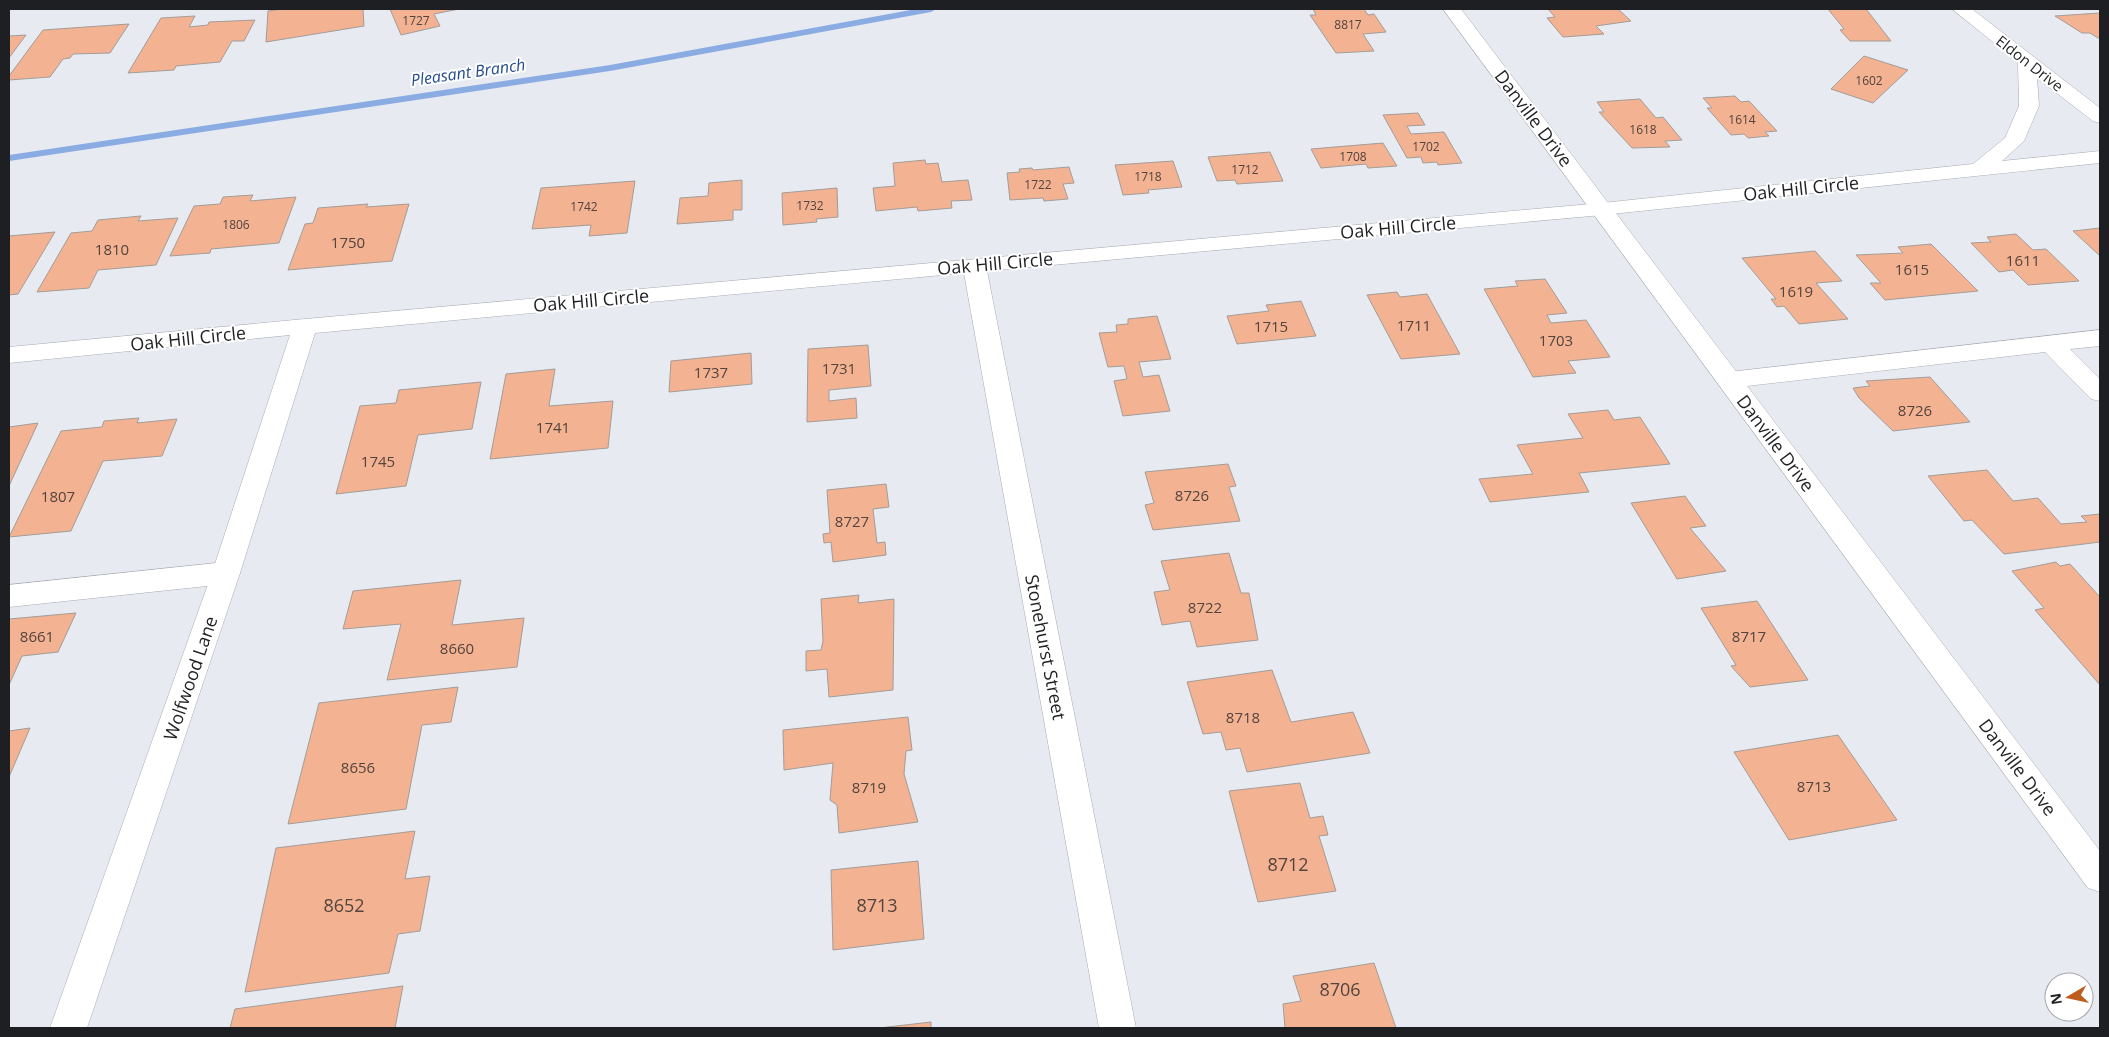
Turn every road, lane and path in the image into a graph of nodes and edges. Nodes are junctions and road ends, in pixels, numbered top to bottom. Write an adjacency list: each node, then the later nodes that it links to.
1 (1452, 9): 7 (street, Danville Drive)
2 (1961, 9): 3 (street, Eldon Drive)
3 (2027, 60): 4 (street, Eldon Drive); 6 (street)
4 (2100, 117)
5 (2100, 157): 6 (street, Oak Hill Circle)
6 (1980, 170): 7 (street, Oak Hill Circle)
7 (1602, 209): 8 (street, Oak Hill Circle); 13 (street, Danville Drive)
8 (974, 265): 9 (street, Oak Hill Circle); 19 (street, Stonehurst Street)
9 (306, 326): 12 (street, Oak Hill Circle); 15 (street, Wolfwood Lane)
10 (2100, 338): 11 (street)
11 (2051, 344): 13 (street); 14 (street)
12 (9, 355)
13 (1729, 380): 17 (street, Danville Drive)
14 (2100, 393)
15 (226, 573): 16 (street); 18 (street, Wolfwood Lane)
16 (9, 596)
17 (2100, 877)
18 (68, 1028)
19 (1118, 1028)

